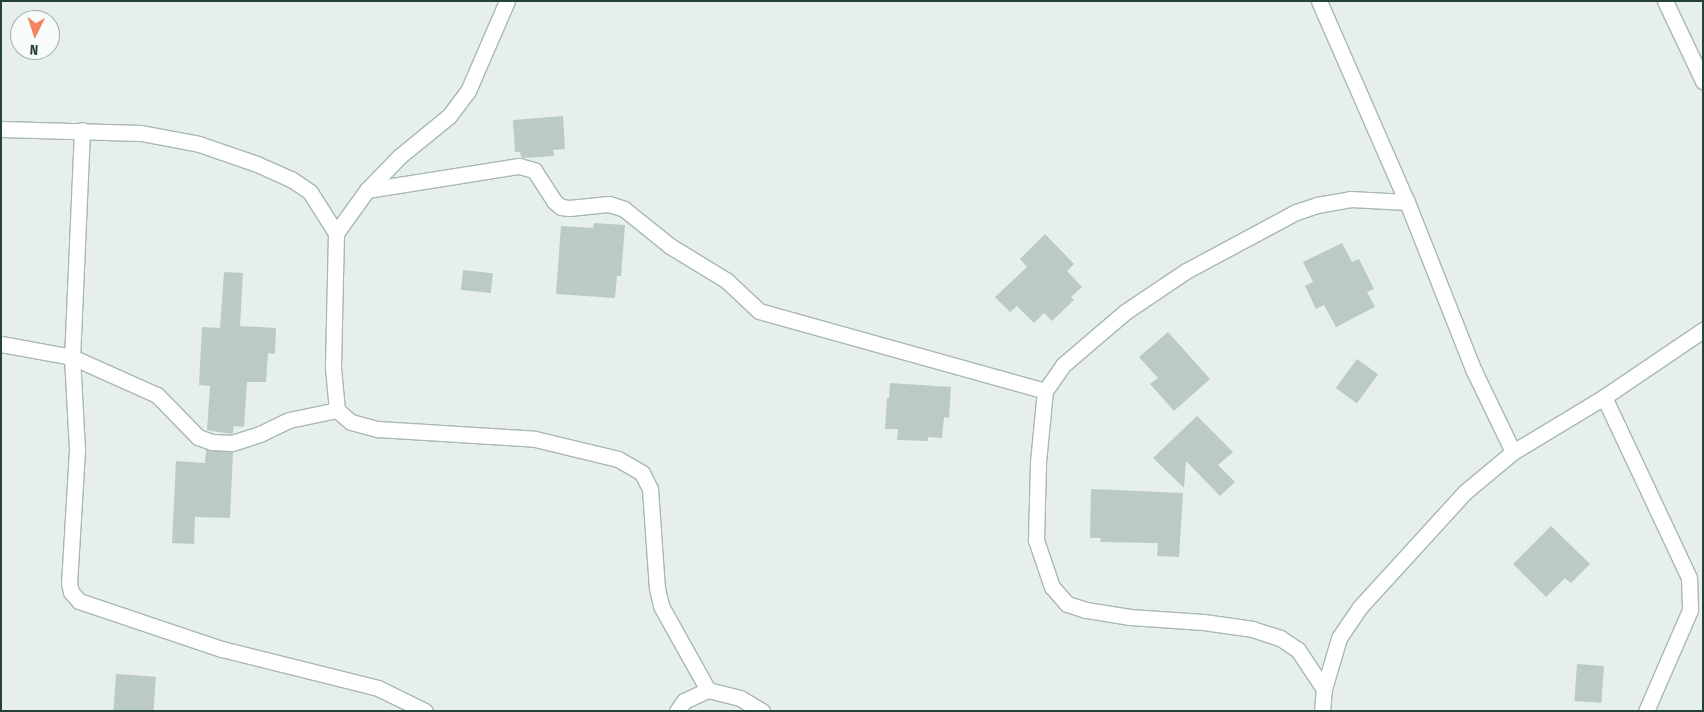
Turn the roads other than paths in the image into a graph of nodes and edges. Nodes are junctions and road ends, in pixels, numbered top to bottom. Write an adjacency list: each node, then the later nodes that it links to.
1 (507, 1): 7 (street)
2 (1319, 1): 8 (street)
3 (1665, 1): 4 (street)
4 (1703, 81)
5 (1, 129): 6 (street)
6 (82, 130): 9 (street); 12 (street)
7 (367, 190): 9 (street); 13 (street)
8 (1407, 202): 13 (street); 16 (street)
9 (336, 233): 15 (street)
10 (1703, 330): 14 (street)
11 (1, 344): 12 (street)
12 (72, 357): 15 (street); 19 (street)
13 (1045, 391): 17 (street)
14 (1604, 397): 16 (street); 23 (street)
15 (337, 410): 18 (street)
16 (1513, 452): 17 (street)
17 (1324, 689): 22 (street)
18 (708, 690): 20 (street); 21 (street)
19 (425, 711)
20 (677, 711)
21 (762, 711)
22 (1322, 711)
23 (1646, 711)

